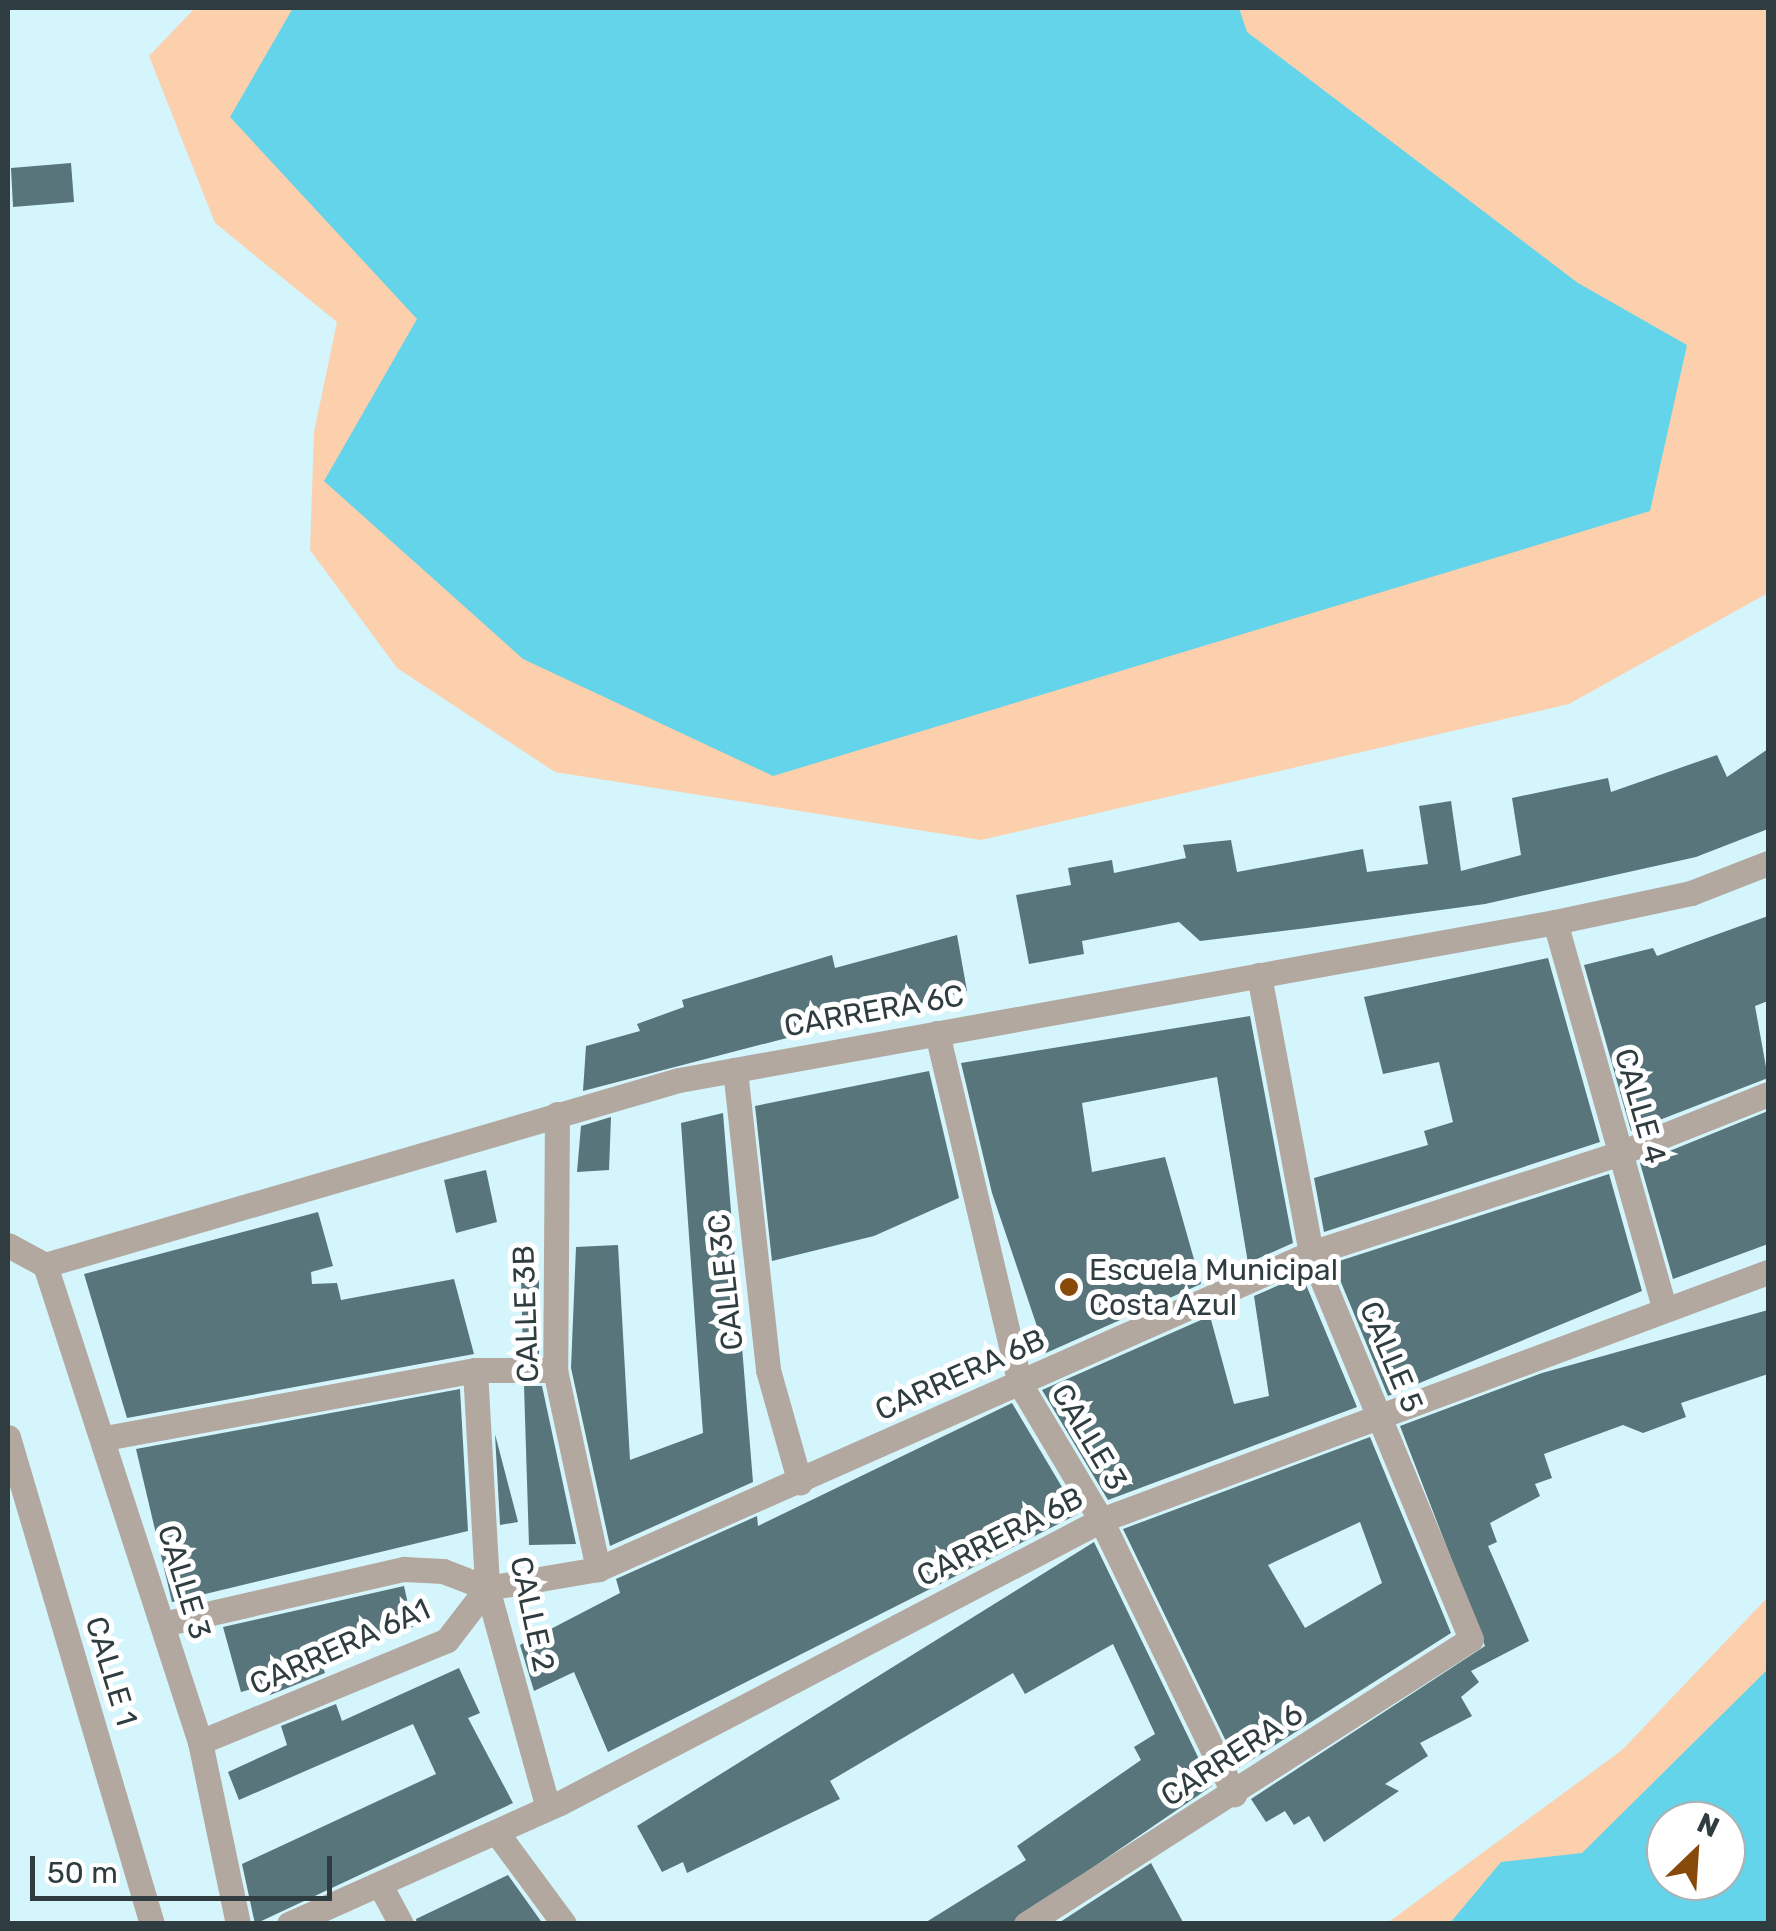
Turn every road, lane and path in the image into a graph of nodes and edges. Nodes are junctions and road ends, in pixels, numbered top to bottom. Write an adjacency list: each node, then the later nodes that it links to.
1 (1768, 863): 2 (street, CARRERA 6C)
2 (1554, 922): 3 (street, CARRERA 6C); 8 (street, CALLE 4)
3 (1259, 975): 4 (street, CARRERA 6C); 10 (street, CALLE 5)
4 (937, 1033): 5 (street, CARRERA 6C); 16 (street, CALLE 3)
5 (735, 1070): 7 (street, CARRERA 6C); 20 (street, CALLE 3C)
6 (1768, 1094): 8 (street, CARRERA 6B)
7 (556, 1114): 11 (street, CARRERA 6C); 15 (street, CALLE 3B)
8 (1620, 1153): 10 (street, CARRERA 6B); 13 (street, CALLE 4)
9 (8, 1245): 11 (street)
10 (1311, 1253): 16 (street, CARRERA 6B); 17 (street, CALLE 5)
11 (46, 1266): 19 (street, CALLE 3)
12 (1768, 1272): 13 (street, CARRERA 6B)
13 (1664, 1308): 17 (street, CARRERA 6B)
14 (475, 1370): 15 (street); 19 (street); 23 (street, CALLE 2)
15 (556, 1370): 22 (street, CALLE 3B)
16 (1020, 1384): 20 (street, CARRERA 6B); 21 (street, CALLE 3)
17 (1381, 1415): 21 (street, CARRERA 6B); 25 (street, CALLE 5)
18 (8, 1438): 31 (street, CALLE 1)
19 (104, 1438): 24 (street, CALLE 3)
20 (800, 1483): 22 (street, CARRERA 6B)
21 (1101, 1520): 27 (street, CALLE 3); 28 (street, CARRERA 6B)
22 (598, 1569): 23 (street, CARRERA 6B)
23 (487, 1588): 24 (street, CARRERA 6B); 26 (street, CARRERA 6A1); 28 (street, CALLE 2)
24 (163, 1624): 26 (street, CALLE 3)
25 (1471, 1638): 27 (street, CARRERA 6)
26 (200, 1742): 32 (street, CALLE 3)
27 (1234, 1794): 36 (street, CARRERA 6)
28 (548, 1808): 29 (street, CARRERA 6B)
29 (496, 1832): 30 (street, CARRERA 6B); 35 (street)
30 (380, 1885): 33 (street, CARRERA 6B); 34 (street)
31 (152, 1924)
32 (238, 1924)
33 (289, 1924)
34 (401, 1924)
35 (564, 1924)
36 (1026, 1924)

